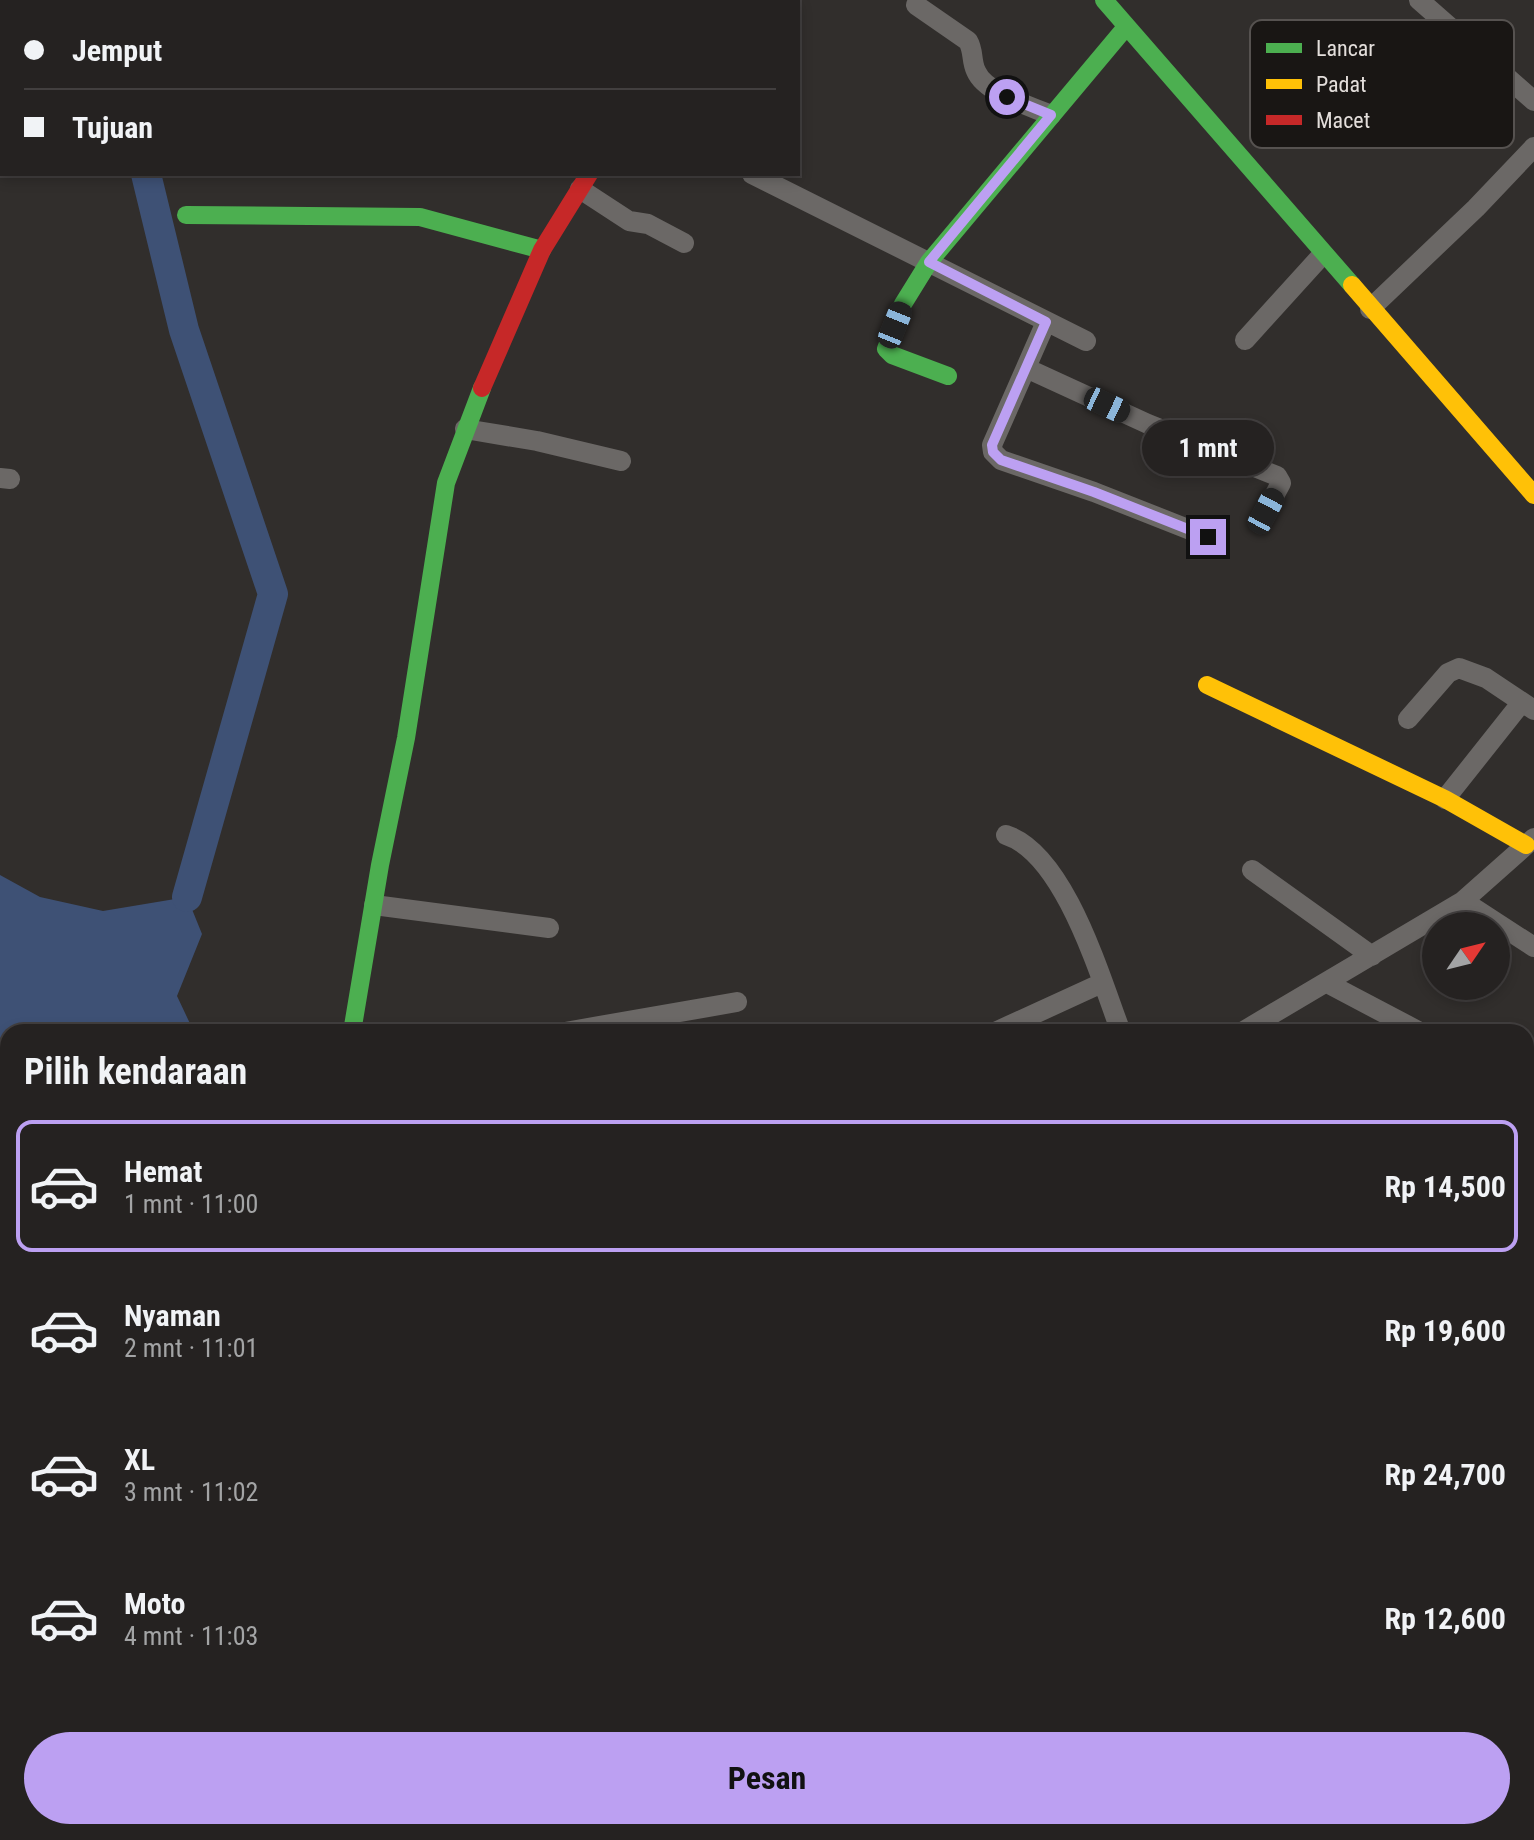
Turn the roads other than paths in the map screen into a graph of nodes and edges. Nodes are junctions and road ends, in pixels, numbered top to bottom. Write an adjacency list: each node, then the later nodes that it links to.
1 (1104, 0): 5 (street)
2 (1419, 0): 4 (street)
3 (916, 5): 8 (street)
4 (1442, 20)
5 (1126, 27): 8 (street); 15 (street)
6 (1514, 83): 7 (street)
7 (1534, 101)
8 (1051, 115): 16 (street)
9 (1534, 147): 17 (street)
10 (756, 176): 16 (street)
11 (584, 182): 13 (street); 14 (street)
12 (186, 215): 14 (street)
13 (684, 243)
14 (542, 250): 23 (street)
15 (1323, 254): 17 (street); 19 (street)
16 (929, 262): 18 (street); 22 (street)
17 (1370, 309): 25 (street)
18 (1046, 322): 20 (street); 21 (street)
19 (1245, 340)
20 (1086, 341)
21 (1026, 368): 26 (street); 27 (street)
22 (948, 376)
23 (465, 429): 24 (street); 36 (street)
24 (621, 461)
25 (1534, 495)
26 (1266, 511)
27 (1208, 537)
28 (1207, 685): 31 (street)
29 (1528, 706): 30 (street); 31 (street)
30 (1408, 719)
31 (1445, 799): 33 (street)
32 (1006, 835): 40 (street)
33 (1530, 842): 35 (street)
34 (1252, 870): 39 (street)
35 (1463, 901): 38 (street); 39 (street)
36 (374, 905): 37 (street); 43 (street)
37 (549, 928)
38 (1534, 947)
39 (1372, 956): 41 (street)
40 (1102, 983): 45 (street); 46 (street)
41 (1327, 983): 47 (street); 48 (street)
42 (737, 1002): 44 (street)
43 (353, 1024)
44 (611, 1024)
45 (1012, 1024)
46 (1118, 1024)
47 (1256, 1024)
48 (1405, 1024)

